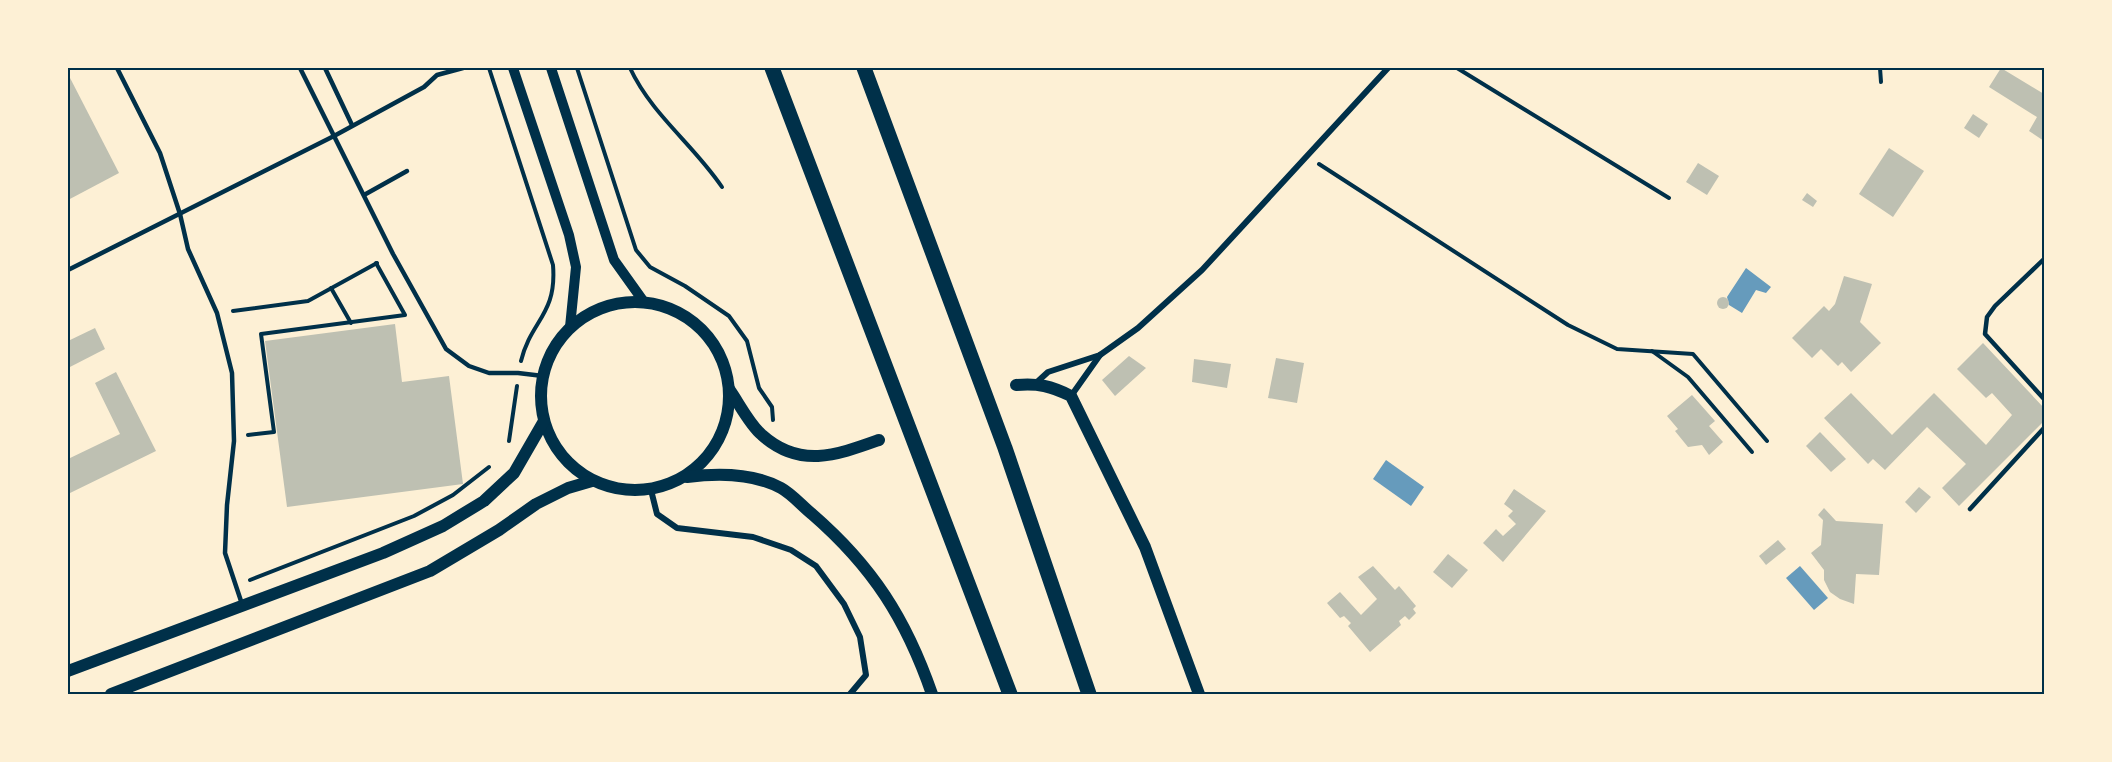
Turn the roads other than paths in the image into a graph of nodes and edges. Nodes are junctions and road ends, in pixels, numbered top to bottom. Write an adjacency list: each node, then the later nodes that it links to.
1 (117, 68): 16 (lane)
2 (300, 68): 13 (lane)
3 (326, 68): 12 (lane)
4 (434, 68): 11 (lane)
5 (463, 68): 11 (lane)
6 (513, 68): 20 (street)
7 (551, 68): 19 (street)
8 (772, 68): 40 (main road)
9 (864, 68): 41 (main road)
10 (1388, 68): 21 (street)
11 (437, 75): 12 (lane)
12 (352, 125): 13 (lane)
13 (334, 136): 15 (lane); 16 (lane)
14 (407, 171): 15 (lane)
15 (364, 195): 22 (lane)
16 (180, 214): 18 (lane); 35 (lane)
17 (2044, 259): 27 (lane)
18 (68, 270)
19 (644, 302): 20 (main road); 25 (main road)
20 (570, 327): 22 (main road)
21 (1100, 355): 23 (street); 26 (street)
22 (543, 376): 28 (main road)
23 (1036, 383): 24 (main road); 26 (main road)
24 (1016, 385)
25 (729, 389): 30 (main road); 31 (main road)
26 (1071, 396): 42 (main road)
27 (2044, 399)
28 (544, 421): 32 (main road); 35 (main road)
29 (2044, 428): 34 (lane)
30 (879, 440)
31 (685, 477): 33 (main road); 39 (main road)
32 (592, 481): 33 (main road); 37 (main road)
33 (651, 490): 38 (street)
34 (1970, 509)
35 (243, 607): 36 (main road)
36 (68, 672)
37 (111, 694)
38 (850, 694)
39 (932, 694)
40 (1010, 694)
41 (1089, 694)
42 (1199, 694)

